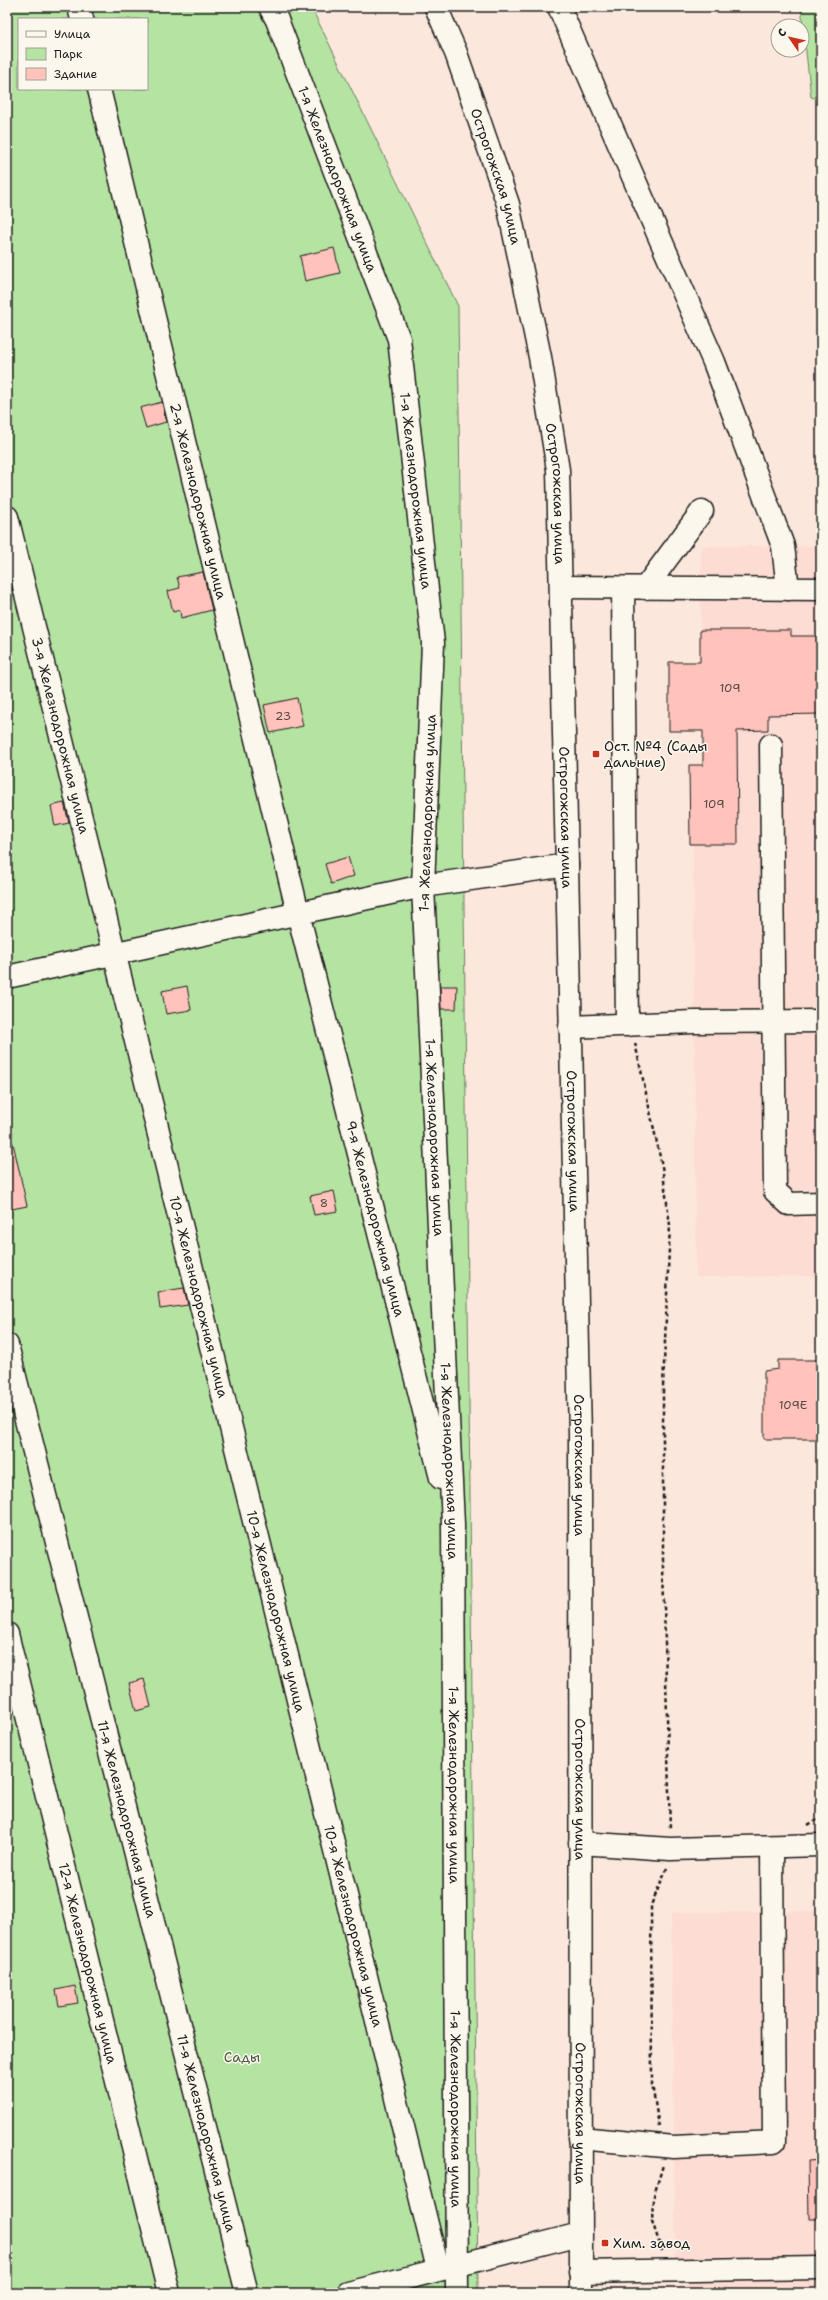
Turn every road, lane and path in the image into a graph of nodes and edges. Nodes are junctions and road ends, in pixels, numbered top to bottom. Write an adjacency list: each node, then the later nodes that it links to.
1 (79, 7): 5 (street)
2 (270, 7): 16 (street, 1-я Железнодорожная улица)
3 (436, 7): 9 (street, Острогожская улица)
4 (559, 7): 12 (street)
5 (82, 18)
6 (99, 90): 17 (street, 2-я Железнодорожная улица)
7 (702, 511): 11 (street)
8 (7, 517): 18 (street, 3-я Железнодорожная улица)
9 (562, 587): 10 (street); 15 (street, Острогожская улица)
10 (623, 588): 11 (street); 22 (street)
11 (645, 588): 12 (street)
12 (788, 589): 13 (street)
13 (821, 589)
14 (771, 745): 21 (street)
15 (567, 865): 16 (street); 23 (street, Острогожская улица)
16 (423, 886): 17 (street); 26 (street, 1-я Железнодорожная улица)
17 (298, 914): 18 (street); 26 (street, 9-я Железнодорожная улица)
18 (114, 954): 19 (street); 35 (street, 10-я Железнодорожная улица)
19 (7, 977)
20 (821, 1020): 21 (street)
21 (772, 1021): 22 (street); 24 (street)
22 (627, 1025): 23 (street); 31 (path)
23 (570, 1027): 28 (street, Острогожская улица)
24 (821, 1203)
25 (7, 1345): 41 (street, 11-я Железнодорожная улица)
26 (453, 1524): 35 (street, 1-я Железнодорожная улица)
27 (7, 1634): 40 (street, 12-я Железнодорожная улица)
28 (580, 1843): 31 (street); 32 (street, Острогожская улица)
29 (821, 1845): 30 (street)
30 (772, 1847): 31 (street); 33 (street)
31 (676, 1849): 33 (path)
32 (580, 2138): 33 (street); 34 (street, Острогожская улица)
33 (662, 2146): 37 (path)
34 (580, 2234): 35 (street); 38 (street, Острогожская улица)
35 (447, 2267): 39 (street); 43 (street, 1-я Железнодорожная улица)
36 (821, 2268): 37 (street)
37 (667, 2269): 38 (street)
38 (580, 2272): 44 (street, Острогожская улица)
39 (380, 2288): 42 (street)
40 (169, 2293)
41 (247, 2293)
42 (348, 2293)
43 (457, 2293)
44 (581, 2293)

